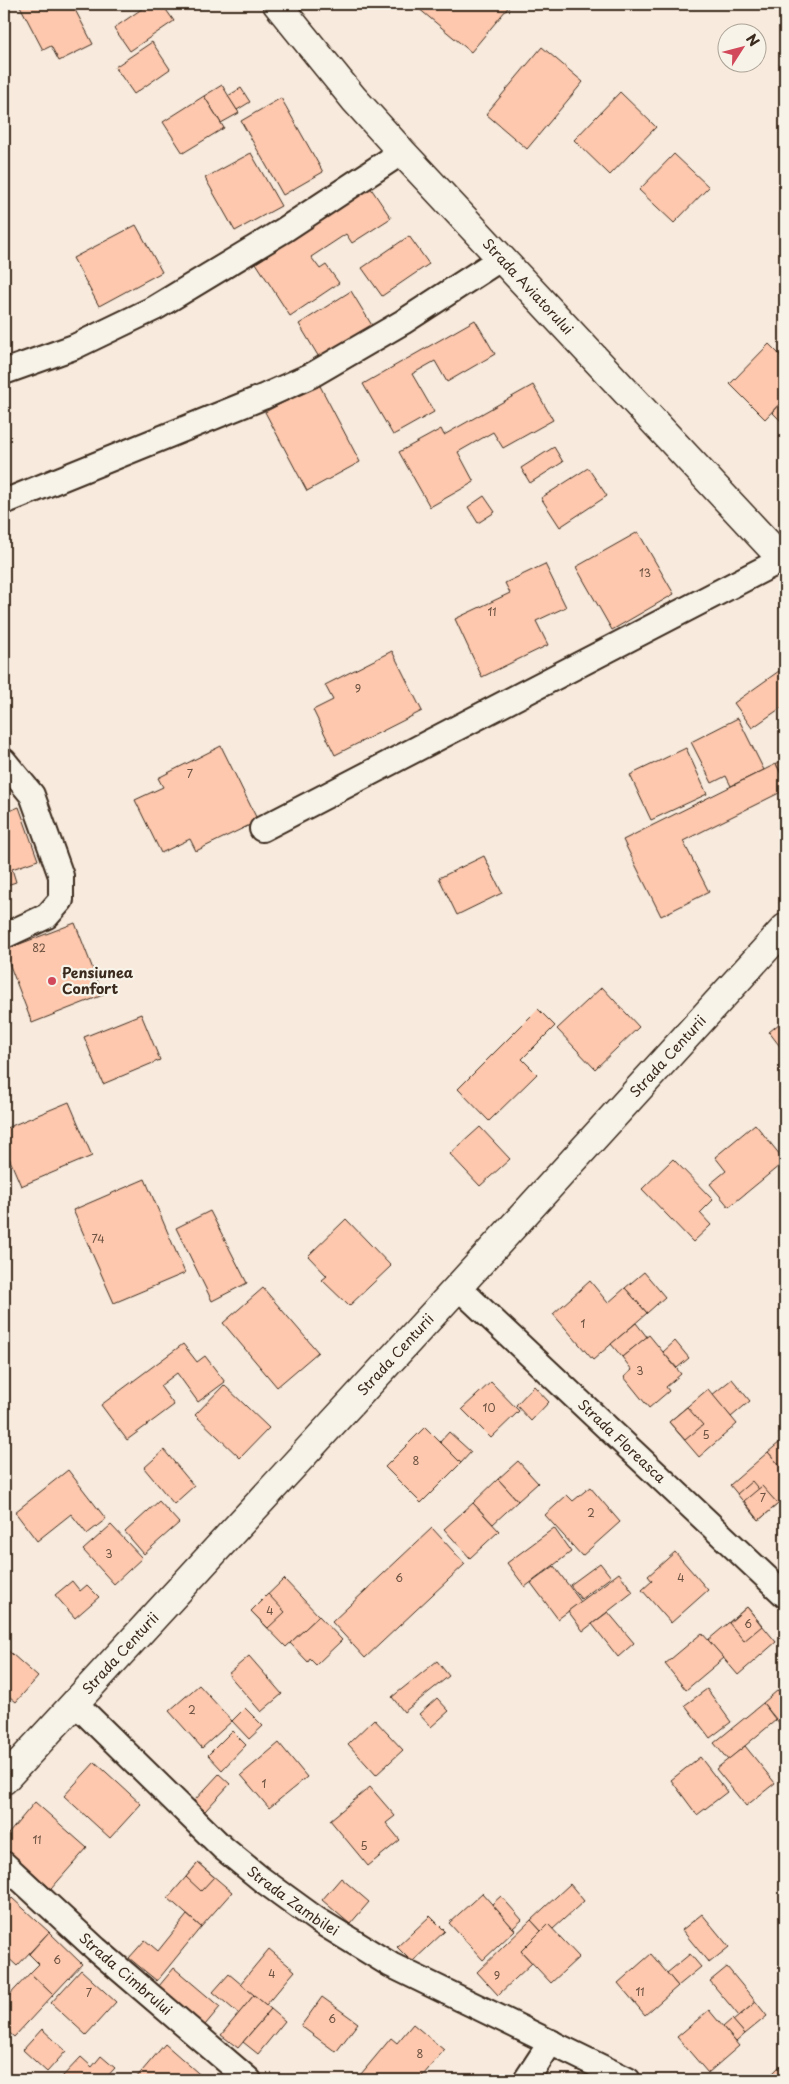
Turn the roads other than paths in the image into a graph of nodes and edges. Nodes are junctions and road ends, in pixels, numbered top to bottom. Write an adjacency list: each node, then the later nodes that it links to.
1 (277, 4): 2 (main road, Strada Aviatorului)
2 (402, 152): 3 (main road, Strada Aviatorului); 4 (street)
3 (500, 259): 5 (street); 6 (main road, Strada Aviatorului)
4 (4, 372)
5 (4, 502)
6 (784, 561): 8 (street)
7 (4, 761): 10 (street)
8 (262, 829)
9 (785, 928): 11 (main road, Strada Centurii)
10 (4, 936)
11 (458, 1287): 12 (street, Strada Floreasca); 13 (main road, Strada Centurii)
12 (785, 1595)
13 (75, 1703): 14 (main road, Strada Centurii); 16 (street, Strada Zambilei)
14 (4, 1780)
15 (4, 1864): 17 (street, Strada Cimbrului)
16 (551, 2042): 18 (street); 19 (street, Strada Zambilei)
17 (249, 2080)
18 (526, 2080)
19 (628, 2080)

